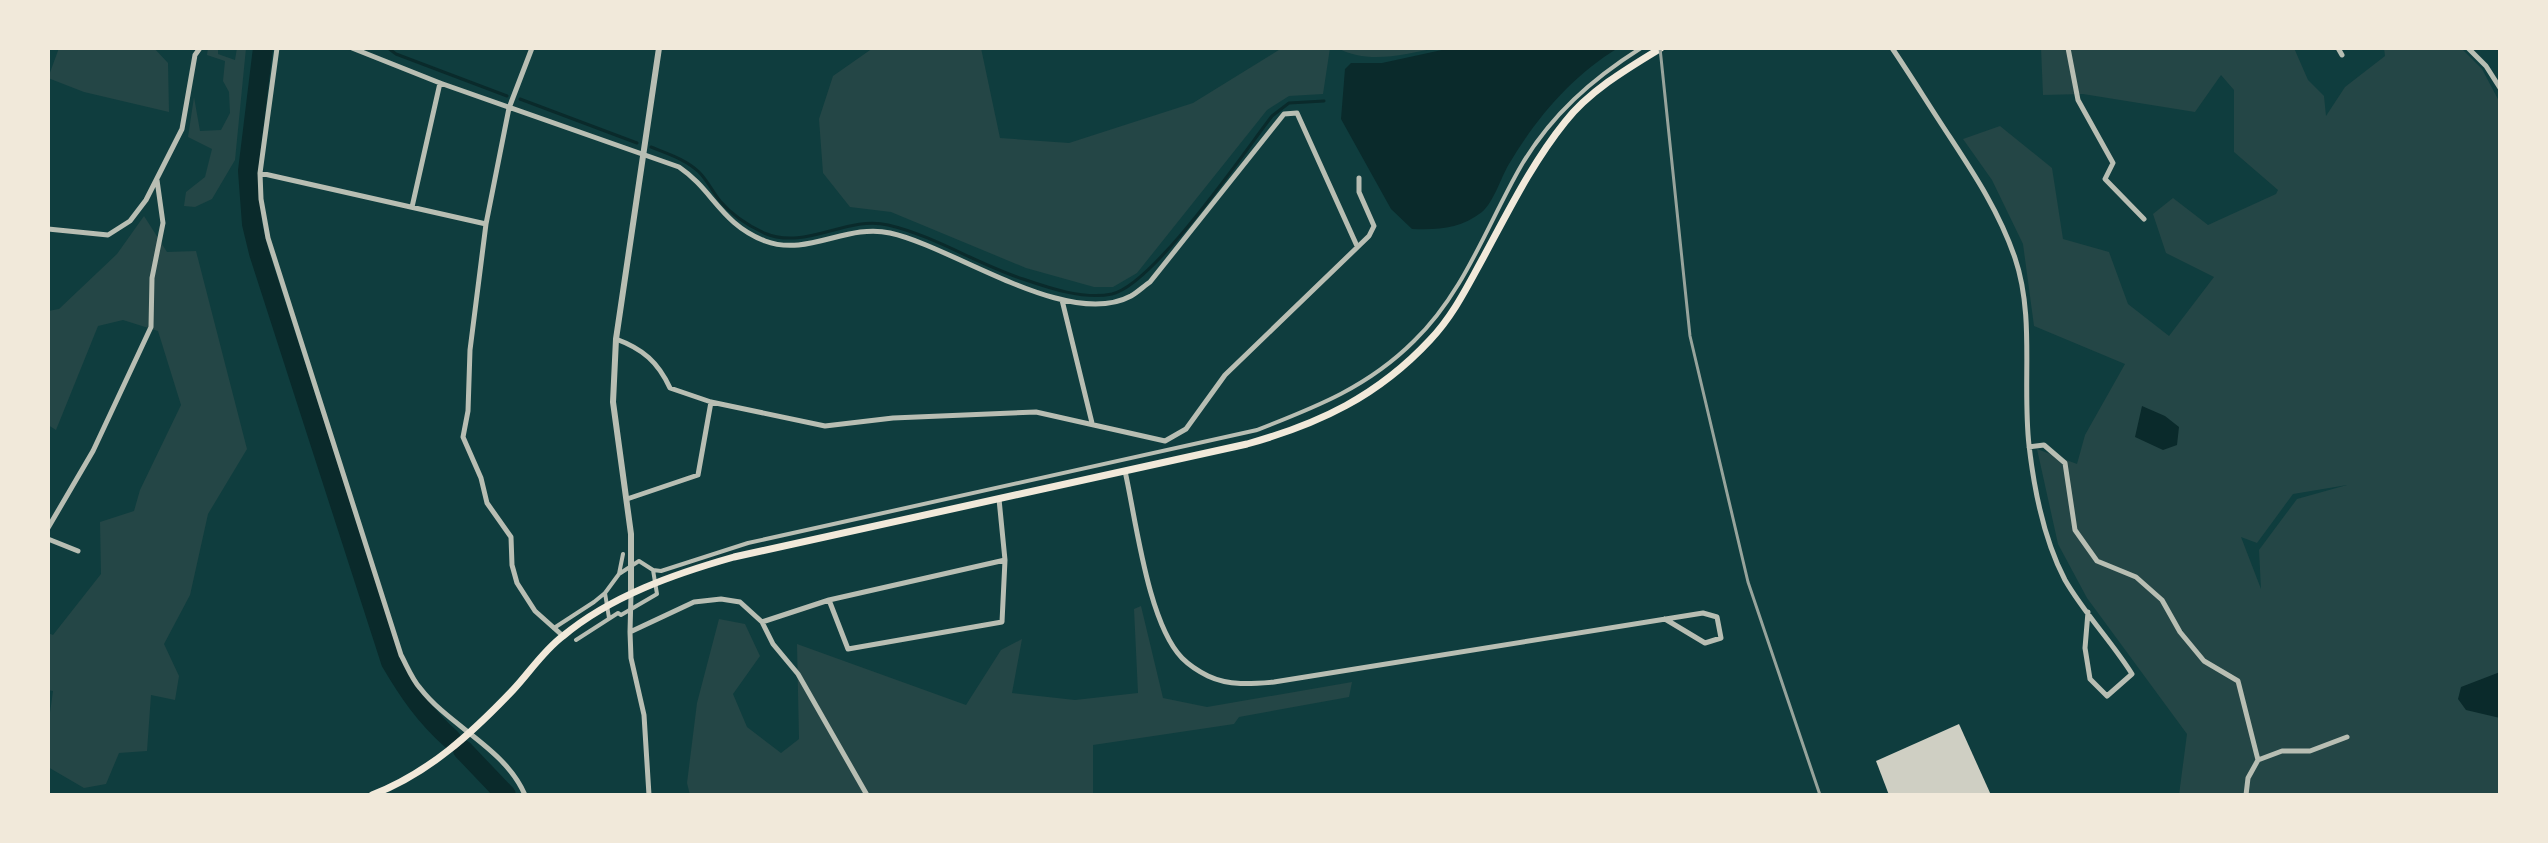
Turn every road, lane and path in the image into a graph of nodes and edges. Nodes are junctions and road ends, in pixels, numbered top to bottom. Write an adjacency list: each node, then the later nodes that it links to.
1 (200, 48): 19 (street)
2 (277, 48): 17 (street)
3 (532, 48): 15 (street)
4 (659, 48): 16 (street)
5 (1641, 48): 39 (street)
6 (1661, 48): 30 (main road)
7 (1892, 48): 29 (street)
8 (2068, 48): 21 (street)
9 (2338, 48): 12 (street)
10 (2468, 48): 14 (street)
11 (356, 49): 13 (street)
12 (2342, 55)
13 (440, 83): 15 (street); 20 (street)
14 (2500, 88)
15 (509, 108): 16 (street); 22 (street)
16 (645, 155): 25 (street); 26 (street)
17 (260, 173): 20 (street); 55 (street)
18 (1359, 178): 24 (street)
19 (157, 180): 23 (street); 33 (street)
20 (412, 207): 22 (street)
21 (2144, 219)
22 (486, 224): 51 (street)
23 (48, 229)
24 (1357, 246): 25 (street); 28 (street)
25 (1062, 300): 28 (street)
26 (616, 339): 27 (street); 31 (street)
27 (711, 402): 28 (street); 31 (street)
28 (1092, 423)
29 (2029, 447): 47 (street); 57 (street)
30 (1125, 471): 32 (main road); 49 (street)
31 (627, 499): 38 (street)
32 (999, 499): 37 (street); 41 (main road)
33 (48, 528)
34 (48, 539): 35 (street)
35 (78, 551)
36 (623, 554): 40 (street)
37 (1005, 560): 44 (street); 44 (street)
38 (631, 568): 39 (street); 40 (street); 43 (street)
39 (653, 570): 41 (street)
40 (619, 574): 42 (street)
41 (655, 583): 43 (main road); 46 (street)
42 (605, 593): 45 (street); 51 (street)
43 (631, 594): 45 (main road); 46 (street)
44 (829, 600): 50 (street)
45 (607, 607): 48 (street); 53 (main road)
46 (631, 610): 48 (street); 52 (street)
47 (2088, 612): 47 (street)
48 (609, 618): 54 (street)
49 (1665, 619): 49 (street)
50 (762, 622): 52 (street); 61 (street)
51 (554, 628): 53 (street)
52 (630, 632): 60 (street)
53 (563, 636): 55 (main road)
54 (576, 640)
55 (469, 732): 58 (main road); 59 (street)
56 (2347, 737): 57 (street)
57 (2258, 760): 62 (street)
58 (372, 795)
59 (525, 795)
60 (649, 795)
61 (867, 795)
62 (2246, 795)

